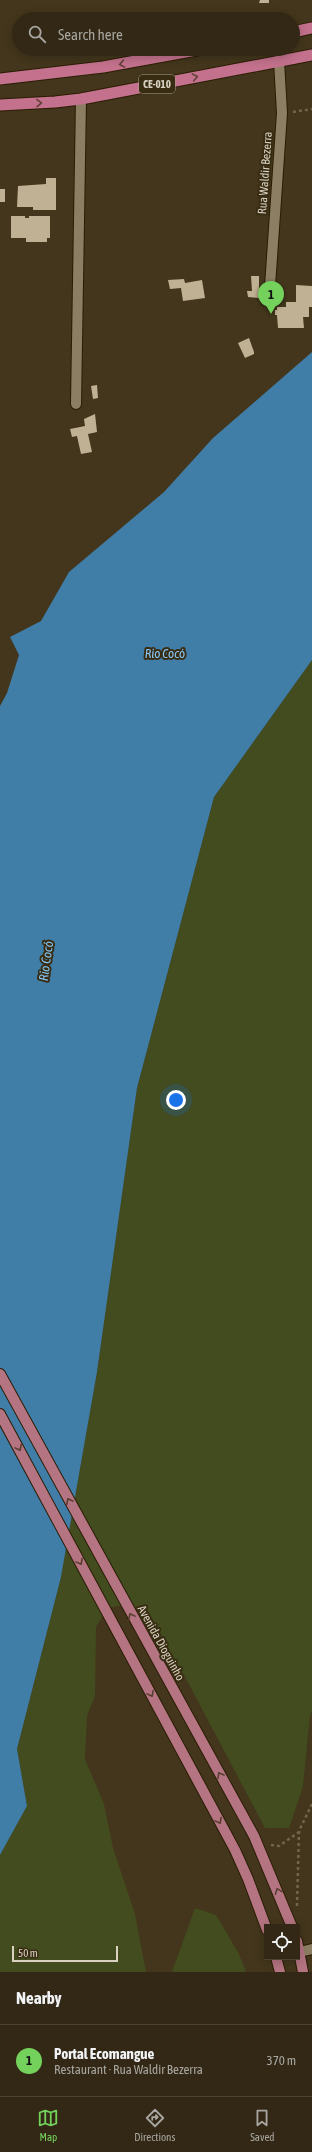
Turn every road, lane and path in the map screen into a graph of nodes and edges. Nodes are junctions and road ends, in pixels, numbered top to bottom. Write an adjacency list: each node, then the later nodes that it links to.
1 (312, 28): 2 (highway)
2 (300, 31)
3 (312, 55): 5 (highway, CE-010)
4 (164, 56): 6 (highway, CE-010, one-way to 6)
5 (279, 61): 7 (highway, CE-010, one-way to 5); 10 (street, Rua Waldir Bezerra)
6 (0, 79)
7 (81, 99): 8 (highway, CE-010, one-way to 7); 12 (street)
8 (0, 105)
9 (312, 109): 10 (path)
10 (282, 113): 11 (street, Rua Waldir Bezerra)
11 (270, 286)
12 (76, 404)
13 (0, 1374): 17 (main road, Avenida Dioguinho, one-way to 13)
14 (0, 1414): 19 (main road, one-way to 19)
15 (312, 1804): 16 (path)
16 (299, 1831): 17 (path); 18 (path)
17 (254, 1836): 20 (main road, Avenida Dioguinho, one-way to 17)
18 (297, 1911)
19 (265, 1924)
20 (291, 1924)
21 (312, 1949): 22 (street)
22 (300, 1952)
23 (300, 1957): 26 (main road)
24 (277, 1960): 25 (main road)
25 (280, 1972)
26 (303, 1972)

